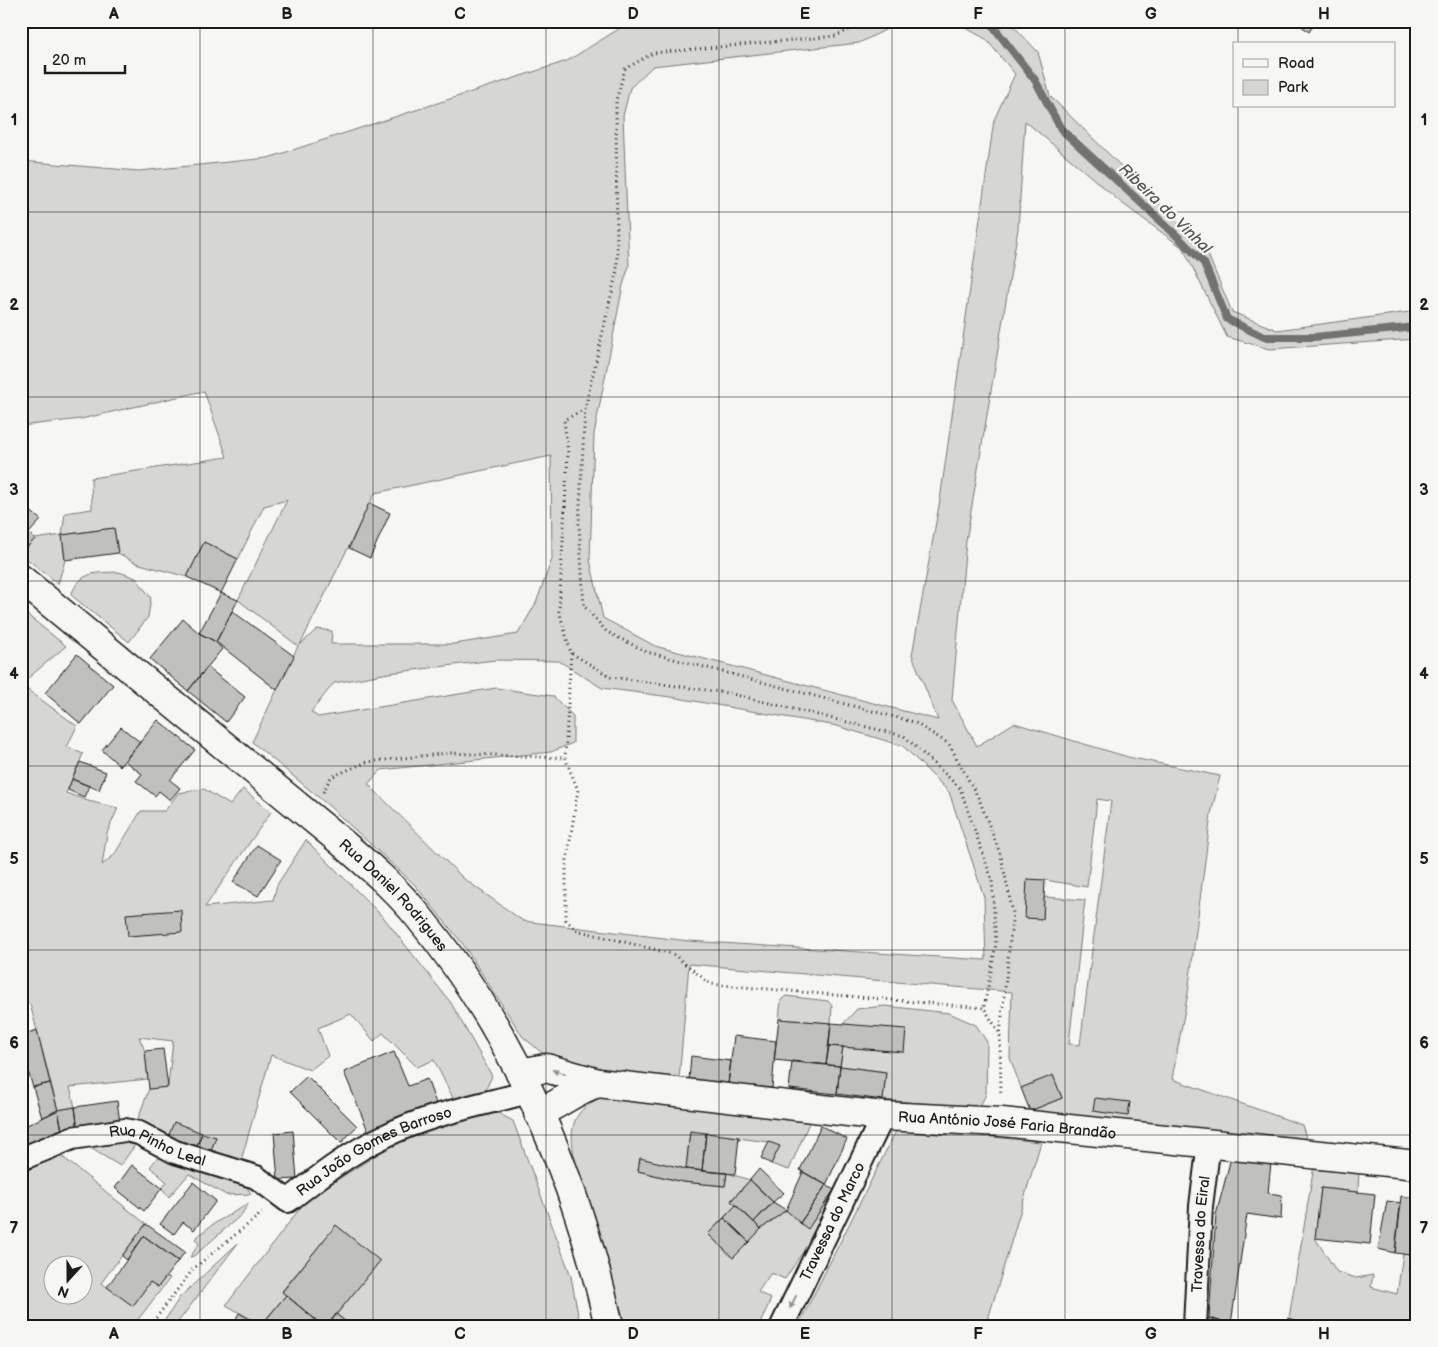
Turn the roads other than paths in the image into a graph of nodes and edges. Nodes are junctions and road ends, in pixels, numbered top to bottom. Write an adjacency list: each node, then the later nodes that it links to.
1 (21, 579): 3 (street, Rua Daniel Rodrigues)
2 (598, 1083): 3 (street, Rua António José Faria Brandão); 3 (street, Rua António José Faria Brandão, one-way to 3); 4 (street, Rua António José Faria Brandão)
3 (529, 1092): 8 (street, Rua João Gomes Barroso); 9 (street, Rua Daniel Rodrigues)
4 (883, 1116): 5 (street, Rua António José Faria Brandão); 10 (street, Travessa do Marco, one-way to 10)
5 (1209, 1142): 7 (street, Rua António José Faria Brandão); 11 (street, Travessa do Eiral)
6 (21, 1159): 8 (street, Rua Pinho Leal)
7 (1417, 1165)
8 (288, 1201)
9 (608, 1326)
10 (782, 1326)
11 (1195, 1326)

